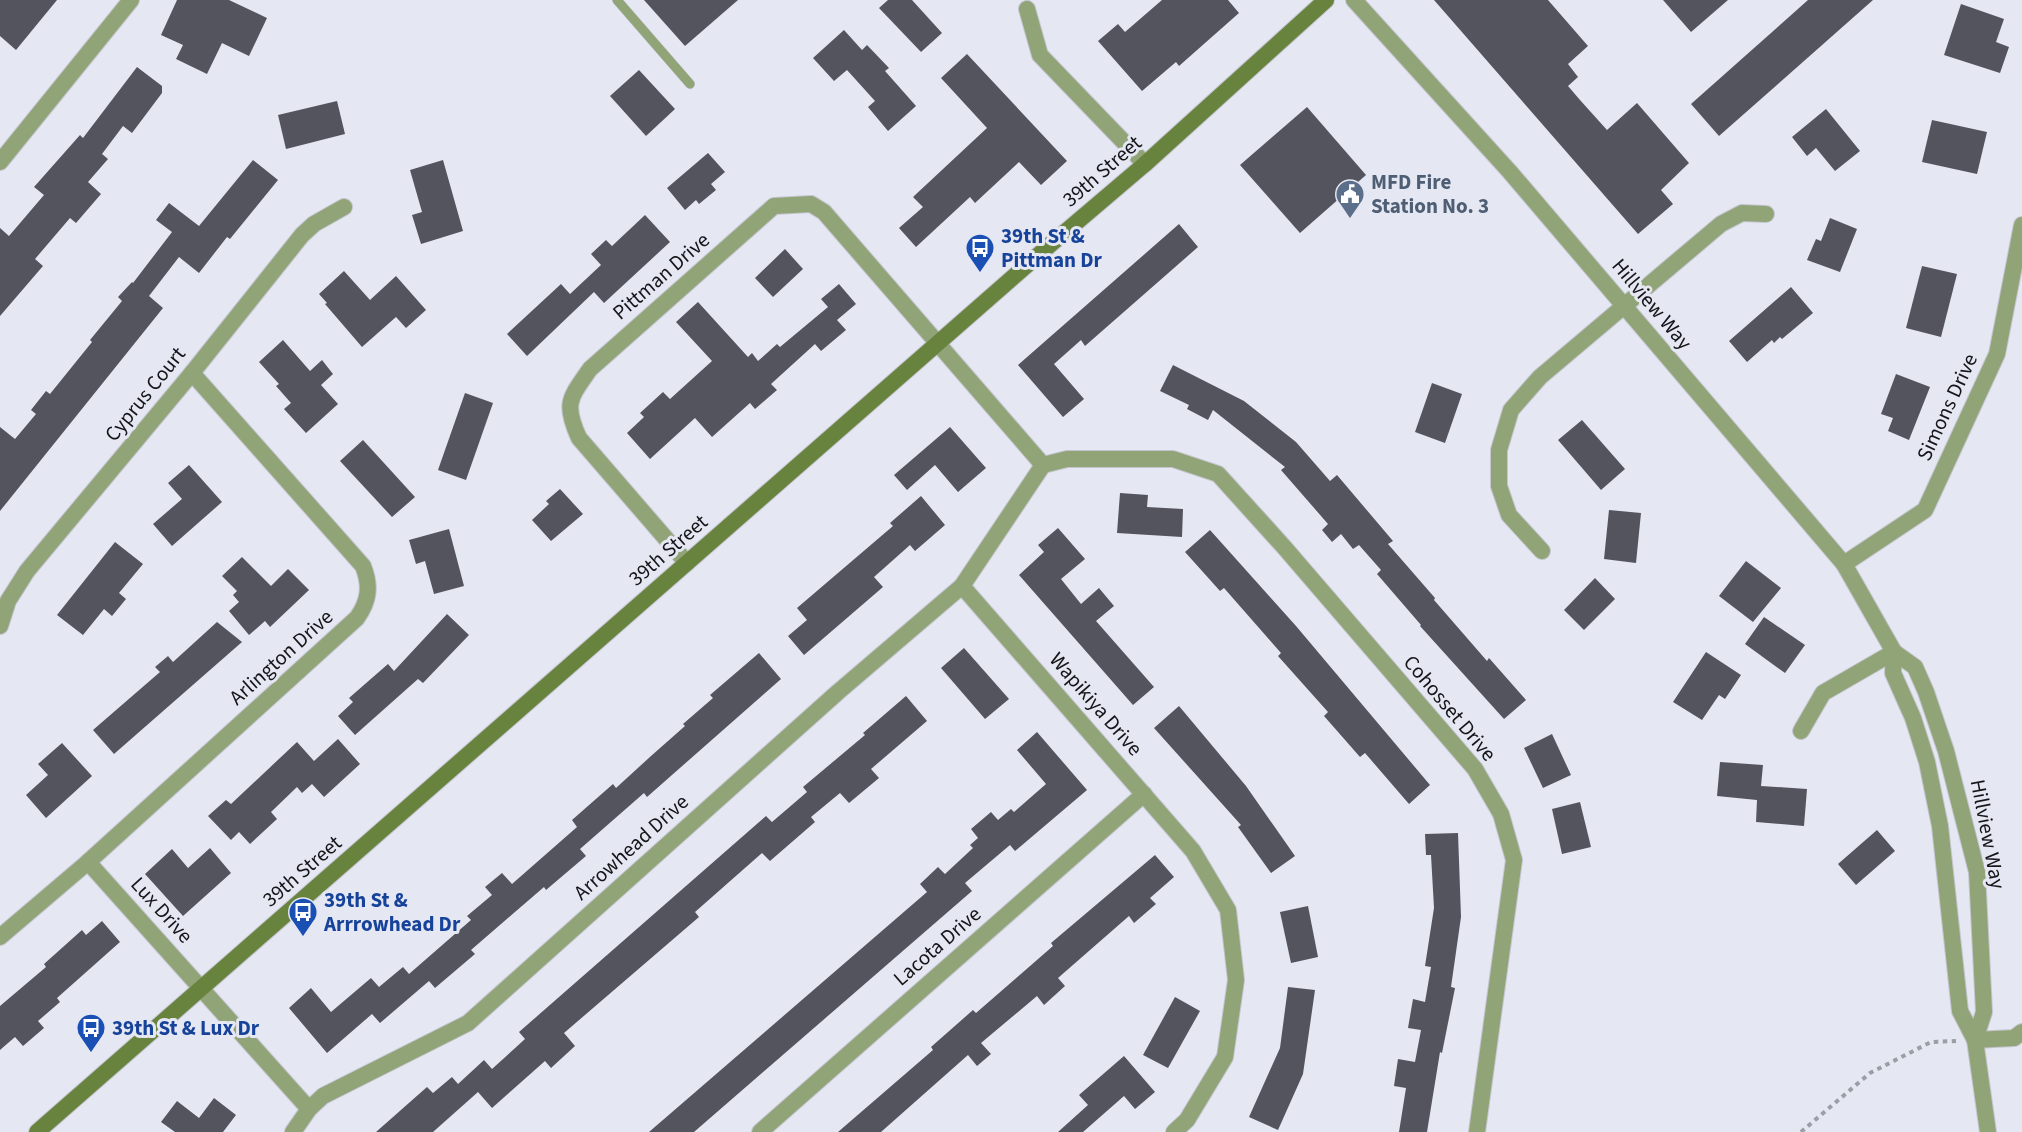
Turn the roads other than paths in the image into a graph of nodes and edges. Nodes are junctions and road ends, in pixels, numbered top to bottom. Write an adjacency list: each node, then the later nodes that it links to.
1 (131, 0): 7 (street)
2 (617, 0): 6 (lane)
3 (1326, 0): 8 (main road, 39th Street)
4 (1354, 0): 12 (street, Hillview Way)
5 (1027, 9): 8 (street)
6 (690, 84)
7 (0, 162)
8 (1145, 164): 13 (main road, 39th Street)
9 (344, 207): 14 (street, Cyprus Court)
10 (1766, 214): 12 (street)
11 (2022, 225): 18 (street, Simons Drive)
12 (1624, 305): 16 (street); 18 (street, Hillview Way)
13 (937, 345): 15 (street); 17 (main road, 39th Street); 17 (street, Pittman Drive)
14 (192, 373): 20 (street, Cyprus Court); 24 (street, Arlington Drive)
15 (1043, 465): 19 (street); 34 (street, Cohosset Drive)
16 (1542, 551)
17 (687, 563): 26 (main road, 39th Street)
18 (1844, 564): 21 (street, Hillview Way)
19 (962, 586): 23 (street, Wapikiya Drive); 29 (street, Arrowhead Drive)
20 (0, 626)
21 (1894, 652): 22 (street); 28 (street, Hillview Way); 28 (street, Hillview Way)
22 (1801, 731)
23 (1144, 794): 32 (street, Lacota Drive); 33 (street, Wapikiya Drive)
24 (88, 862): 25 (street, Arlington Drive); 26 (street, Lux Drive)
25 (0, 937)
26 (202, 988): 29 (street); 30 (main road, 39th Street)
27 (2022, 1032): 28 (street)
28 (1975, 1040): 35 (street, Hillview Way)
29 (309, 1110): 31 (street, Arrowhead Drive)
30 (37, 1132)
31 (293, 1132)
32 (760, 1132)
33 (1174, 1132)
34 (1477, 1132)
35 (1988, 1132)

